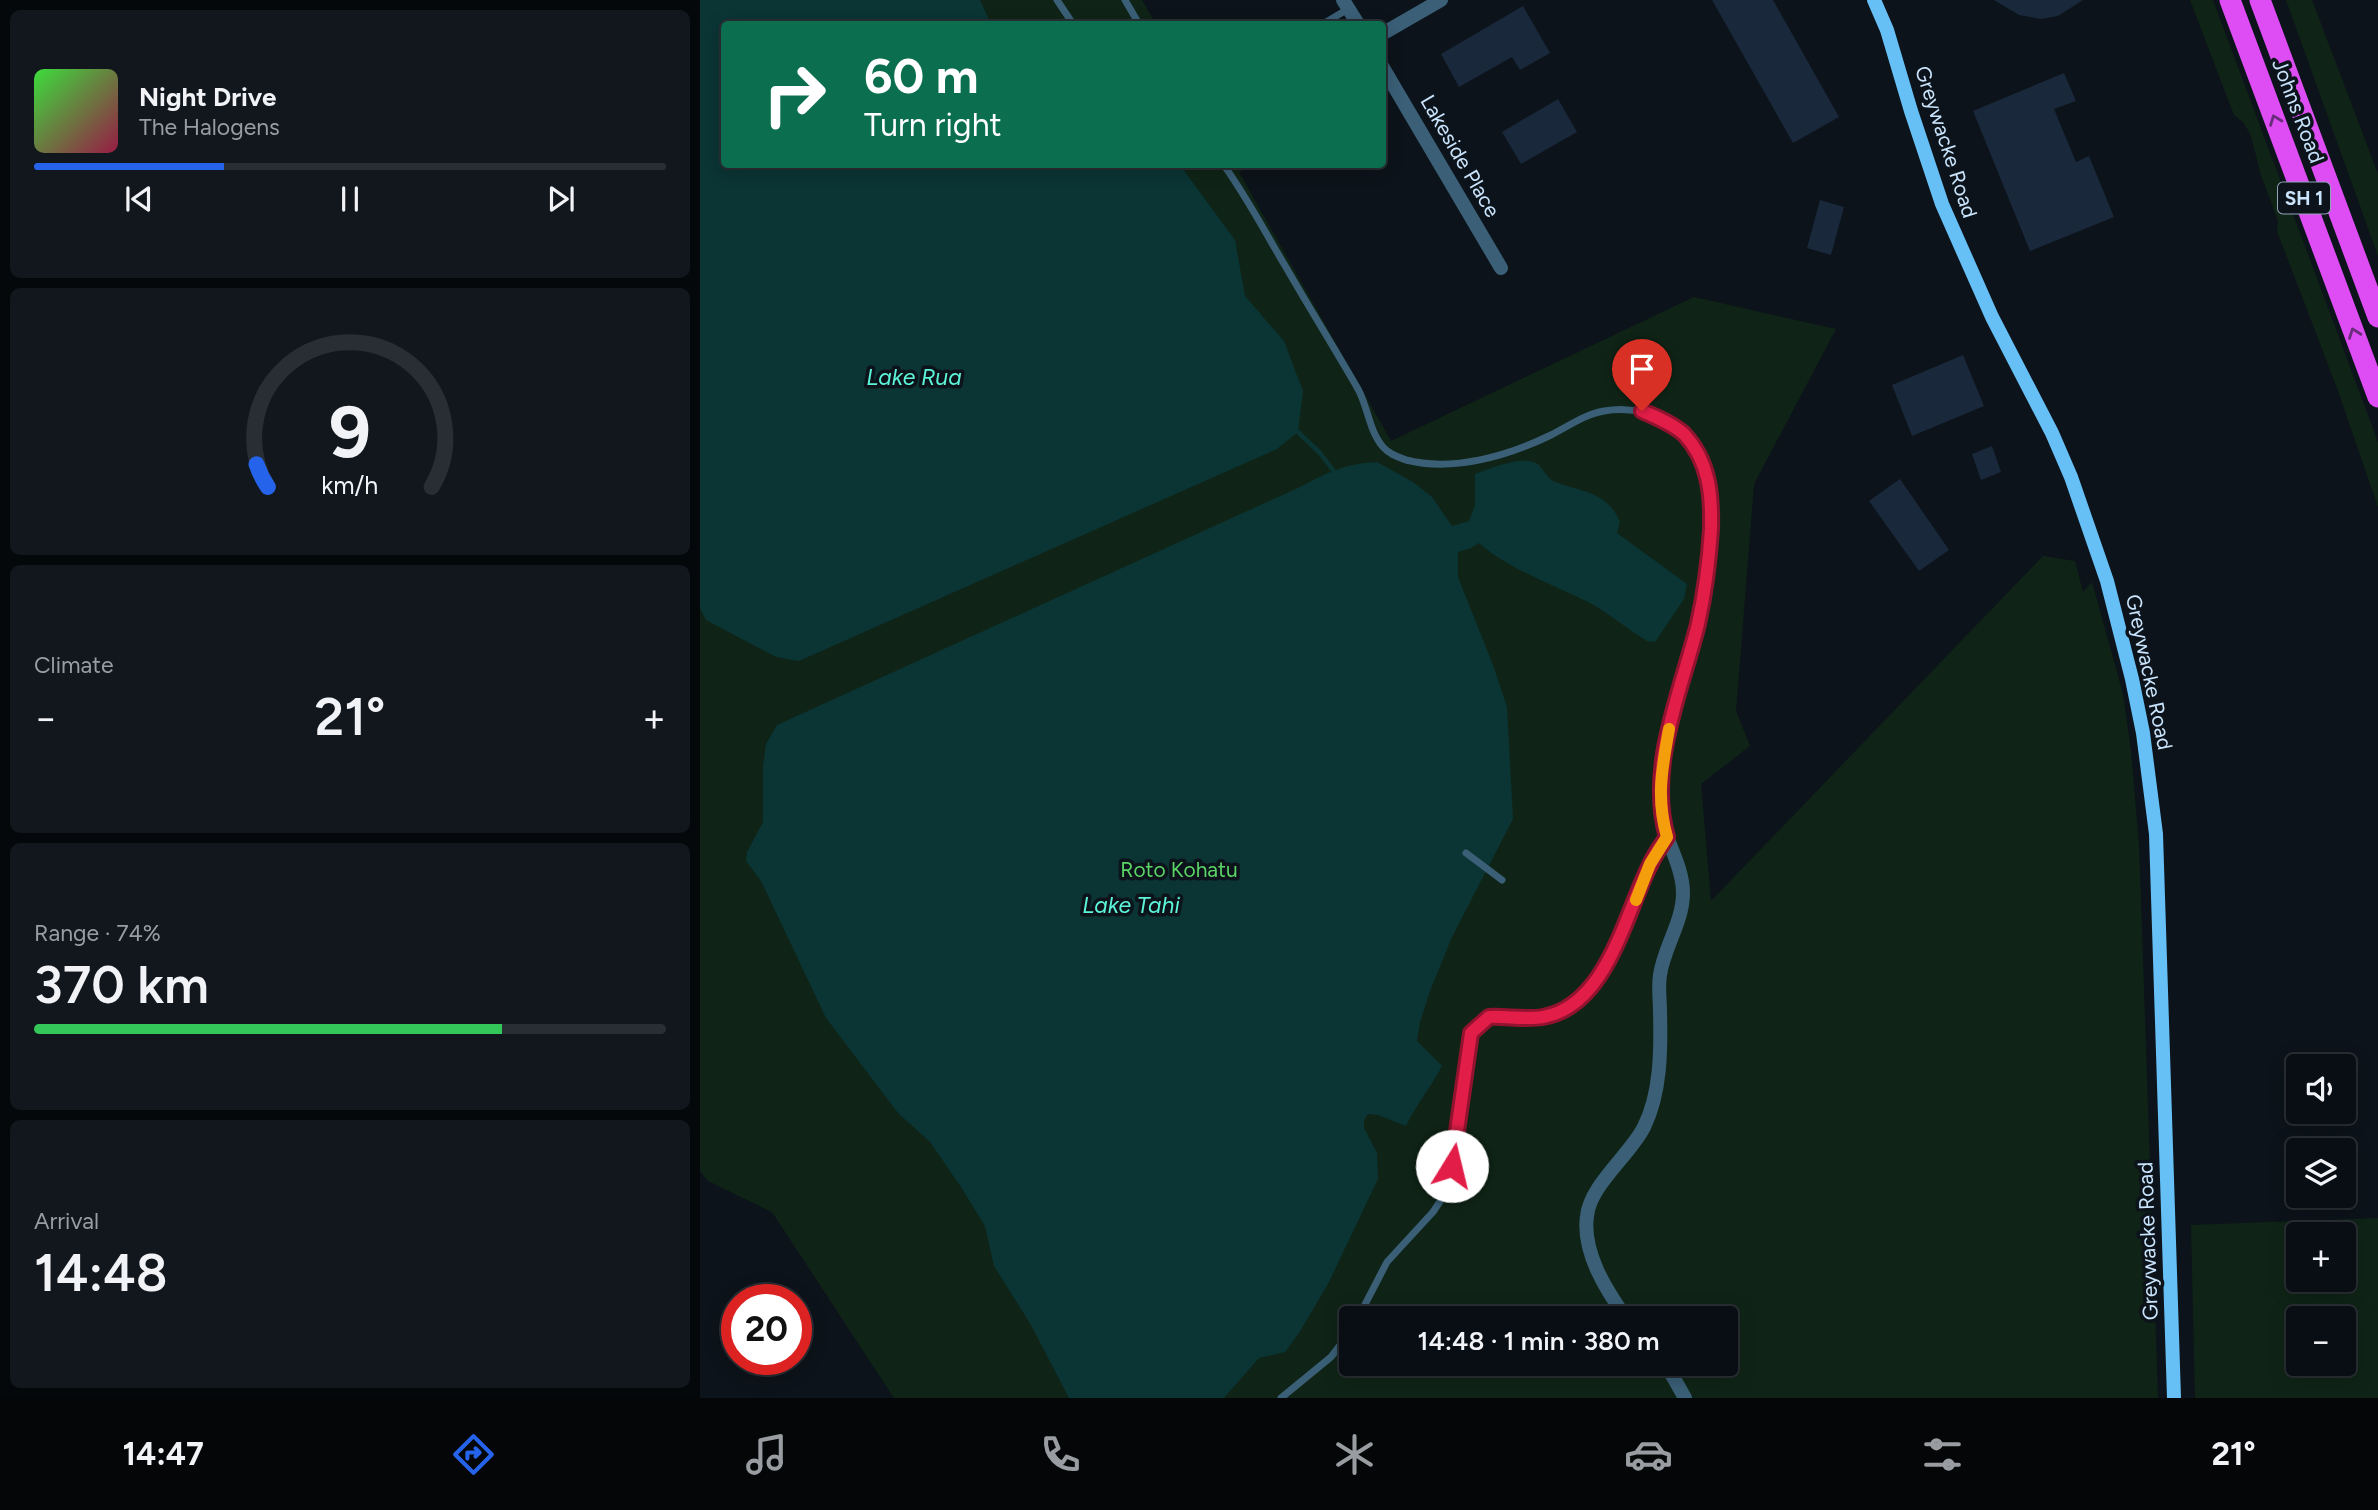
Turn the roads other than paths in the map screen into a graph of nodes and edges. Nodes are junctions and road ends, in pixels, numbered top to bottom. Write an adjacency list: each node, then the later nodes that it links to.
1 (1057, 0): 9 (lane)
2 (1125, 0): 10 (lane)
3 (1441, 0): 13 (street)
4 (1874, 0): 30 (street, Greywacke Road)
5 (2230, 0): 19 (highway, Johns Road / SH 1, one-way to 5)
6 (2260, 0): 16 (highway, Johns Road / SH 1)
7 (2271, 0): 16 (highway, SH 1)
8 (1346, 5): 11 (lane); 12 (street)
9 (1071, 21)
10 (1137, 21)
11 (1327, 21)
12 (1356, 21)
13 (1386, 32)
14 (1386, 74): 17 (street, Lakeside Place)
15 (1226, 168): 20 (lane)
16 (2332, 193): 18 (highway, Johns Road / SH 1)
17 (1501, 268)
18 (2378, 317)
19 (2378, 397)
20 (1667, 837): 22 (street); 25 (street)
21 (1465, 853): 23 (lane)
22 (1654, 857): 24 (lane)
23 (1502, 880)
24 (1364, 1306)
25 (1619, 1306)
26 (1339, 1347): 28 (lane)
27 (1673, 1376): 29 (street)
28 (1281, 1398)
29 (1685, 1398)
30 (2174, 1398)

